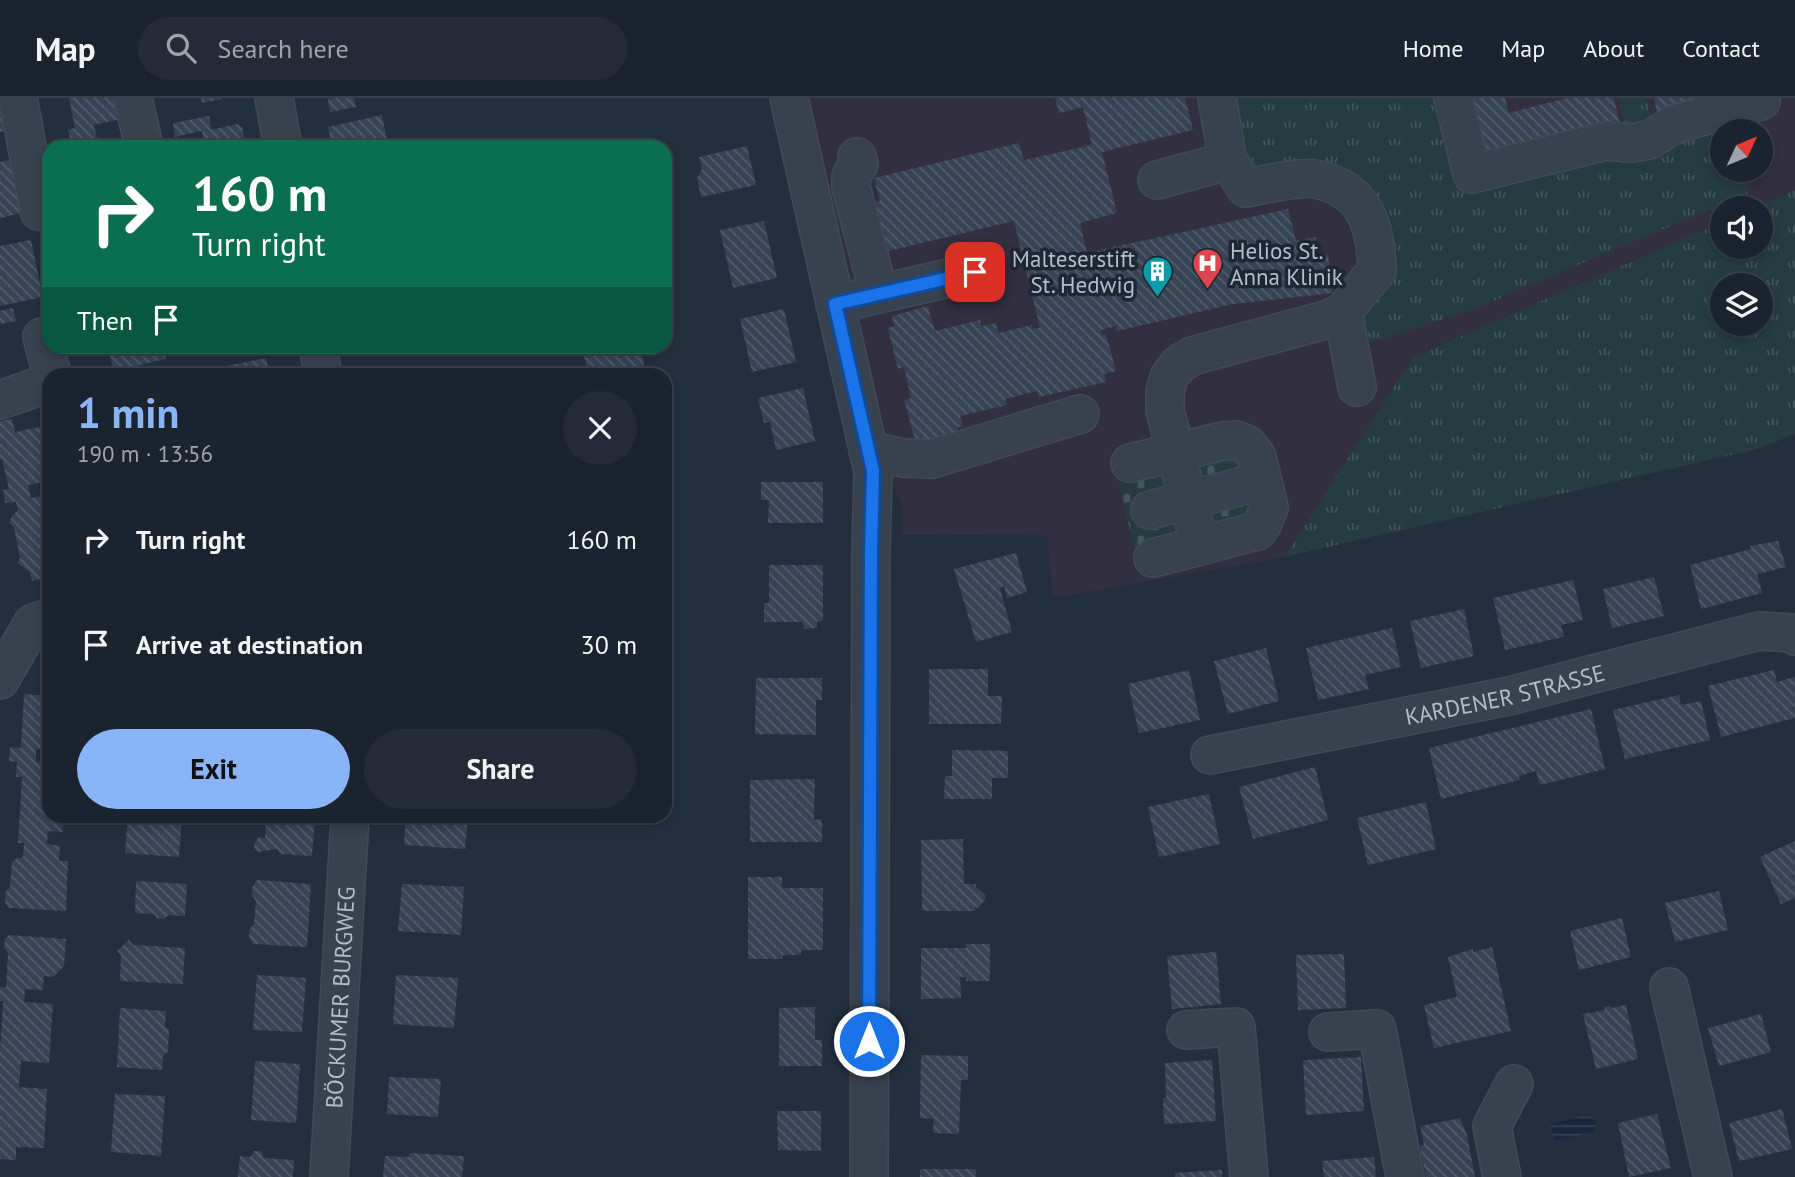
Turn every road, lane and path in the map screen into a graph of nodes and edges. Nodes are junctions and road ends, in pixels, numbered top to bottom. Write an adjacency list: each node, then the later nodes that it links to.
1 (18, 98): 13 (street)
2 (133, 98): 8 (street)
3 (274, 98): 9 (street)
4 (789, 98): 16 (street)
5 (1217, 98): 11 (street)
6 (1453, 98): 7 (street)
7 (1761, 101)
8 (142, 140)
9 (282, 140)
10 (858, 157): 15 (street)
11 (1228, 161): 12 (street); 17 (street)
12 (1157, 180)
13 (39, 211)
14 (975, 272): 15 (street)
15 (879, 294): 16 (street)
16 (835, 304): 22 (street)
17 (1343, 312): 19 (street); 23 (street)
18 (42, 385): 20 (street)
19 (1357, 387)
20 (0, 400)
21 (1080, 414): 22 (street)
22 (868, 451): 40 (street)
23 (1175, 452): 24 (street); 26 (street); 28 (street)
24 (1130, 463)
25 (1239, 487): 26 (street)
26 (1189, 500): 27 (street); 28 (street)
27 (1150, 510)
28 (1199, 546): 29 (street)
29 (1153, 558)
30 (42, 621): 32 (street)
31 (1795, 636): 33 (street, KARDENER STRASSE)
32 (0, 680)
33 (1210, 755)
34 (350, 823): 39 (street, BÖCKUMER BURGWEG)
35 (1669, 987): 44 (street)
36 (1186, 1030): 41 (street)
37 (1328, 1032): 42 (street)
38 (1514, 1084): 43 (street)
39 (329, 1177)
40 (869, 1177)
41 (1249, 1177)
42 (1405, 1177)
43 (1502, 1177)
44 (1713, 1177)

